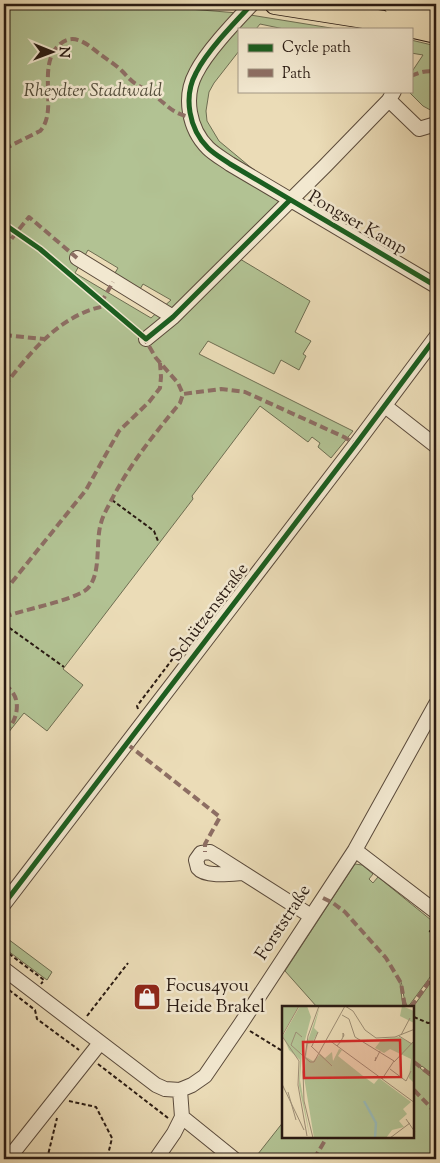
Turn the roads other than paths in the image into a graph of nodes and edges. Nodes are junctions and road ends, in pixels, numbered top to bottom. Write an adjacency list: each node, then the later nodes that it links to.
1 (252, 4): 10 (street, Pongser Kamp)
2 (393, 4): 4 (highway)
3 (282, 5): 5 (highway)
4 (436, 14)
5 (412, 28)
6 (412, 28): 7 (highway)
7 (436, 34)
8 (391, 96): 9 (street, Pongser Kamp); 10 (street, Pongser Kamp)
9 (436, 124)
10 (290, 200): 12 (street, Pongser Kamp); 13 (street, Pongser Kamp)
11 (77, 258): 13 (street)
12 (436, 286)
13 (173, 317): 15 (street, Pongser Kamp)
14 (436, 337): 16 (street, Schützenstraße)
15 (146, 339)
16 (385, 406): 17 (street); 21 (street, Schützenstraße)
17 (436, 446)
18 (436, 704): 19 (street, Forststraße)
19 (355, 850): 22 (street); 23 (street, Forststraße)
20 (241, 872): 23 (street)
21 (4, 904)
22 (436, 912)
23 (311, 916): 26 (street, Forststraße)
24 (4, 969): 25 (street)
25 (100, 1043): 26 (street); 28 (street)
26 (180, 1090): 27 (street)
27 (180, 1121): 29 (street); 30 (street)
28 (8, 1159)
29 (156, 1159)
30 (234, 1159)

